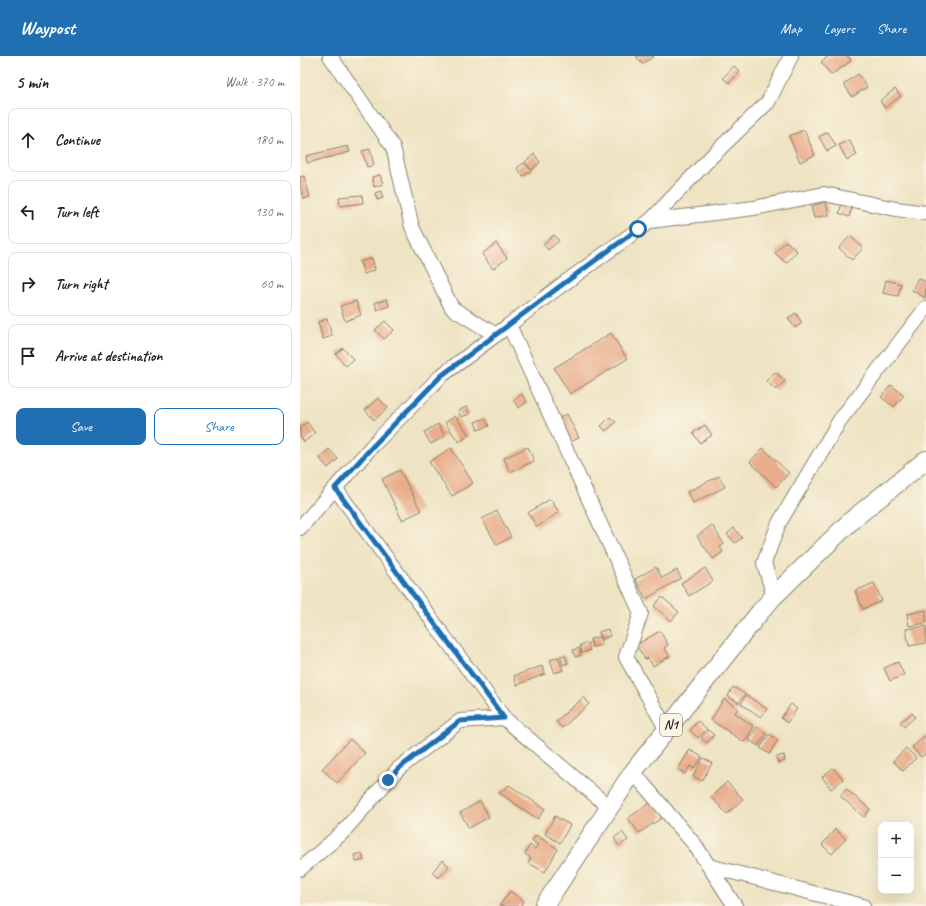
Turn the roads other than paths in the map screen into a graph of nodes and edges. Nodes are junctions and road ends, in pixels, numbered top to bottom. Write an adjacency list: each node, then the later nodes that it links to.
1 (330, 56): 7 (street)
2 (792, 56): 4 (street)
3 (926, 213): 4 (street)
4 (650, 221): 6 (street)
5 (926, 308): 11 (street)
6 (509, 325): 7 (street); 13 (street)
7 (496, 335): 9 (street)
8 (926, 460): 11 (main road, N1)
9 (335, 488): 10 (street); 12 (street)
10 (300, 528)
11 (774, 596): 13 (main road, N1)
12 (504, 718): 15 (street); 17 (street)
13 (668, 730): 14 (main road, N1)
14 (633, 772): 15 (main road, N1); 16 (street)
15 (609, 807): 18 (main road, N1)
16 (709, 866): 19 (street); 20 (street)
17 (300, 869)
18 (544, 906)
19 (735, 906)
20 (863, 906)

